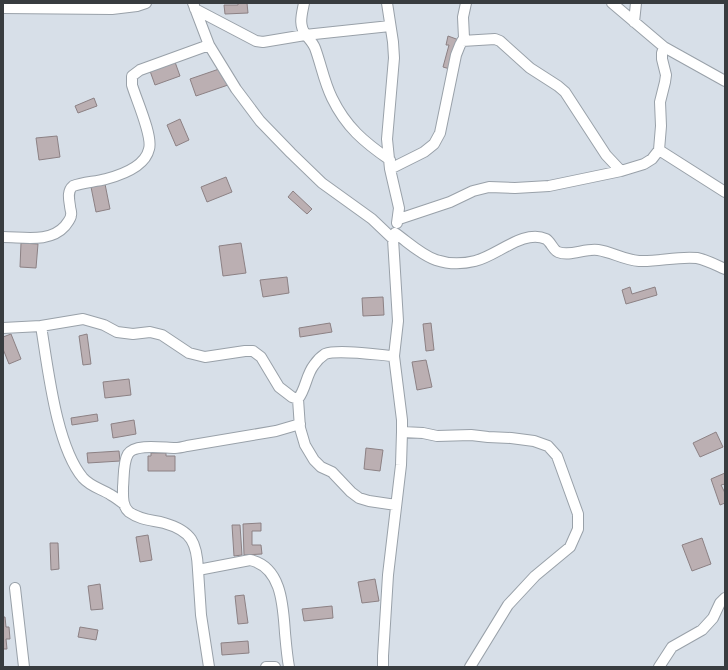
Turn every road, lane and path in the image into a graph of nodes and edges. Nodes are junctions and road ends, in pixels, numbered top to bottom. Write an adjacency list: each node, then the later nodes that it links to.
1 (146, 3): 8 (street)
2 (304, 3): 11 (street)
3 (387, 3): 10 (street)
4 (466, 3): 12 (street)
5 (612, 3): 9 (street)
6 (636, 3): 9 (street)
7 (194, 6): 11 (street); 13 (street)
8 (3, 8)
9 (634, 22): 14 (street)
10 (390, 26): 11 (street); 17 (street)
11 (305, 35): 17 (street)
12 (462, 41): 17 (street); 18 (street)
13 (209, 45): 21 (street); 22 (street)
14 (664, 47): 15 (street); 16 (street)
15 (725, 81)
16 (659, 150): 18 (street); 19 (street)
17 (390, 164): 20 (street)
18 (620, 170): 20 (street)
19 (725, 192)
20 (399, 219): 21 (street)
21 (394, 236): 23 (street); 26 (street)
22 (3, 237)
23 (725, 269)
24 (41, 326): 25 (street); 27 (street); 30 (street)
25 (3, 328)
26 (394, 356): 27 (street); 29 (street)
27 (298, 399): 28 (street)
28 (300, 424): 30 (street); 31 (street)
29 (402, 432): 31 (street); 41 (street)
30 (124, 504): 32 (street)
31 (396, 505): 40 (street)
32 (198, 570): 36 (street); 39 (street)
33 (15, 588): 35 (street)
34 (725, 598): 42 (street)
35 (24, 667)
36 (209, 667)
37 (266, 667): 38 (street)
38 (275, 667)
39 (289, 667)
40 (384, 667)
41 (470, 667)
42 (659, 667)

